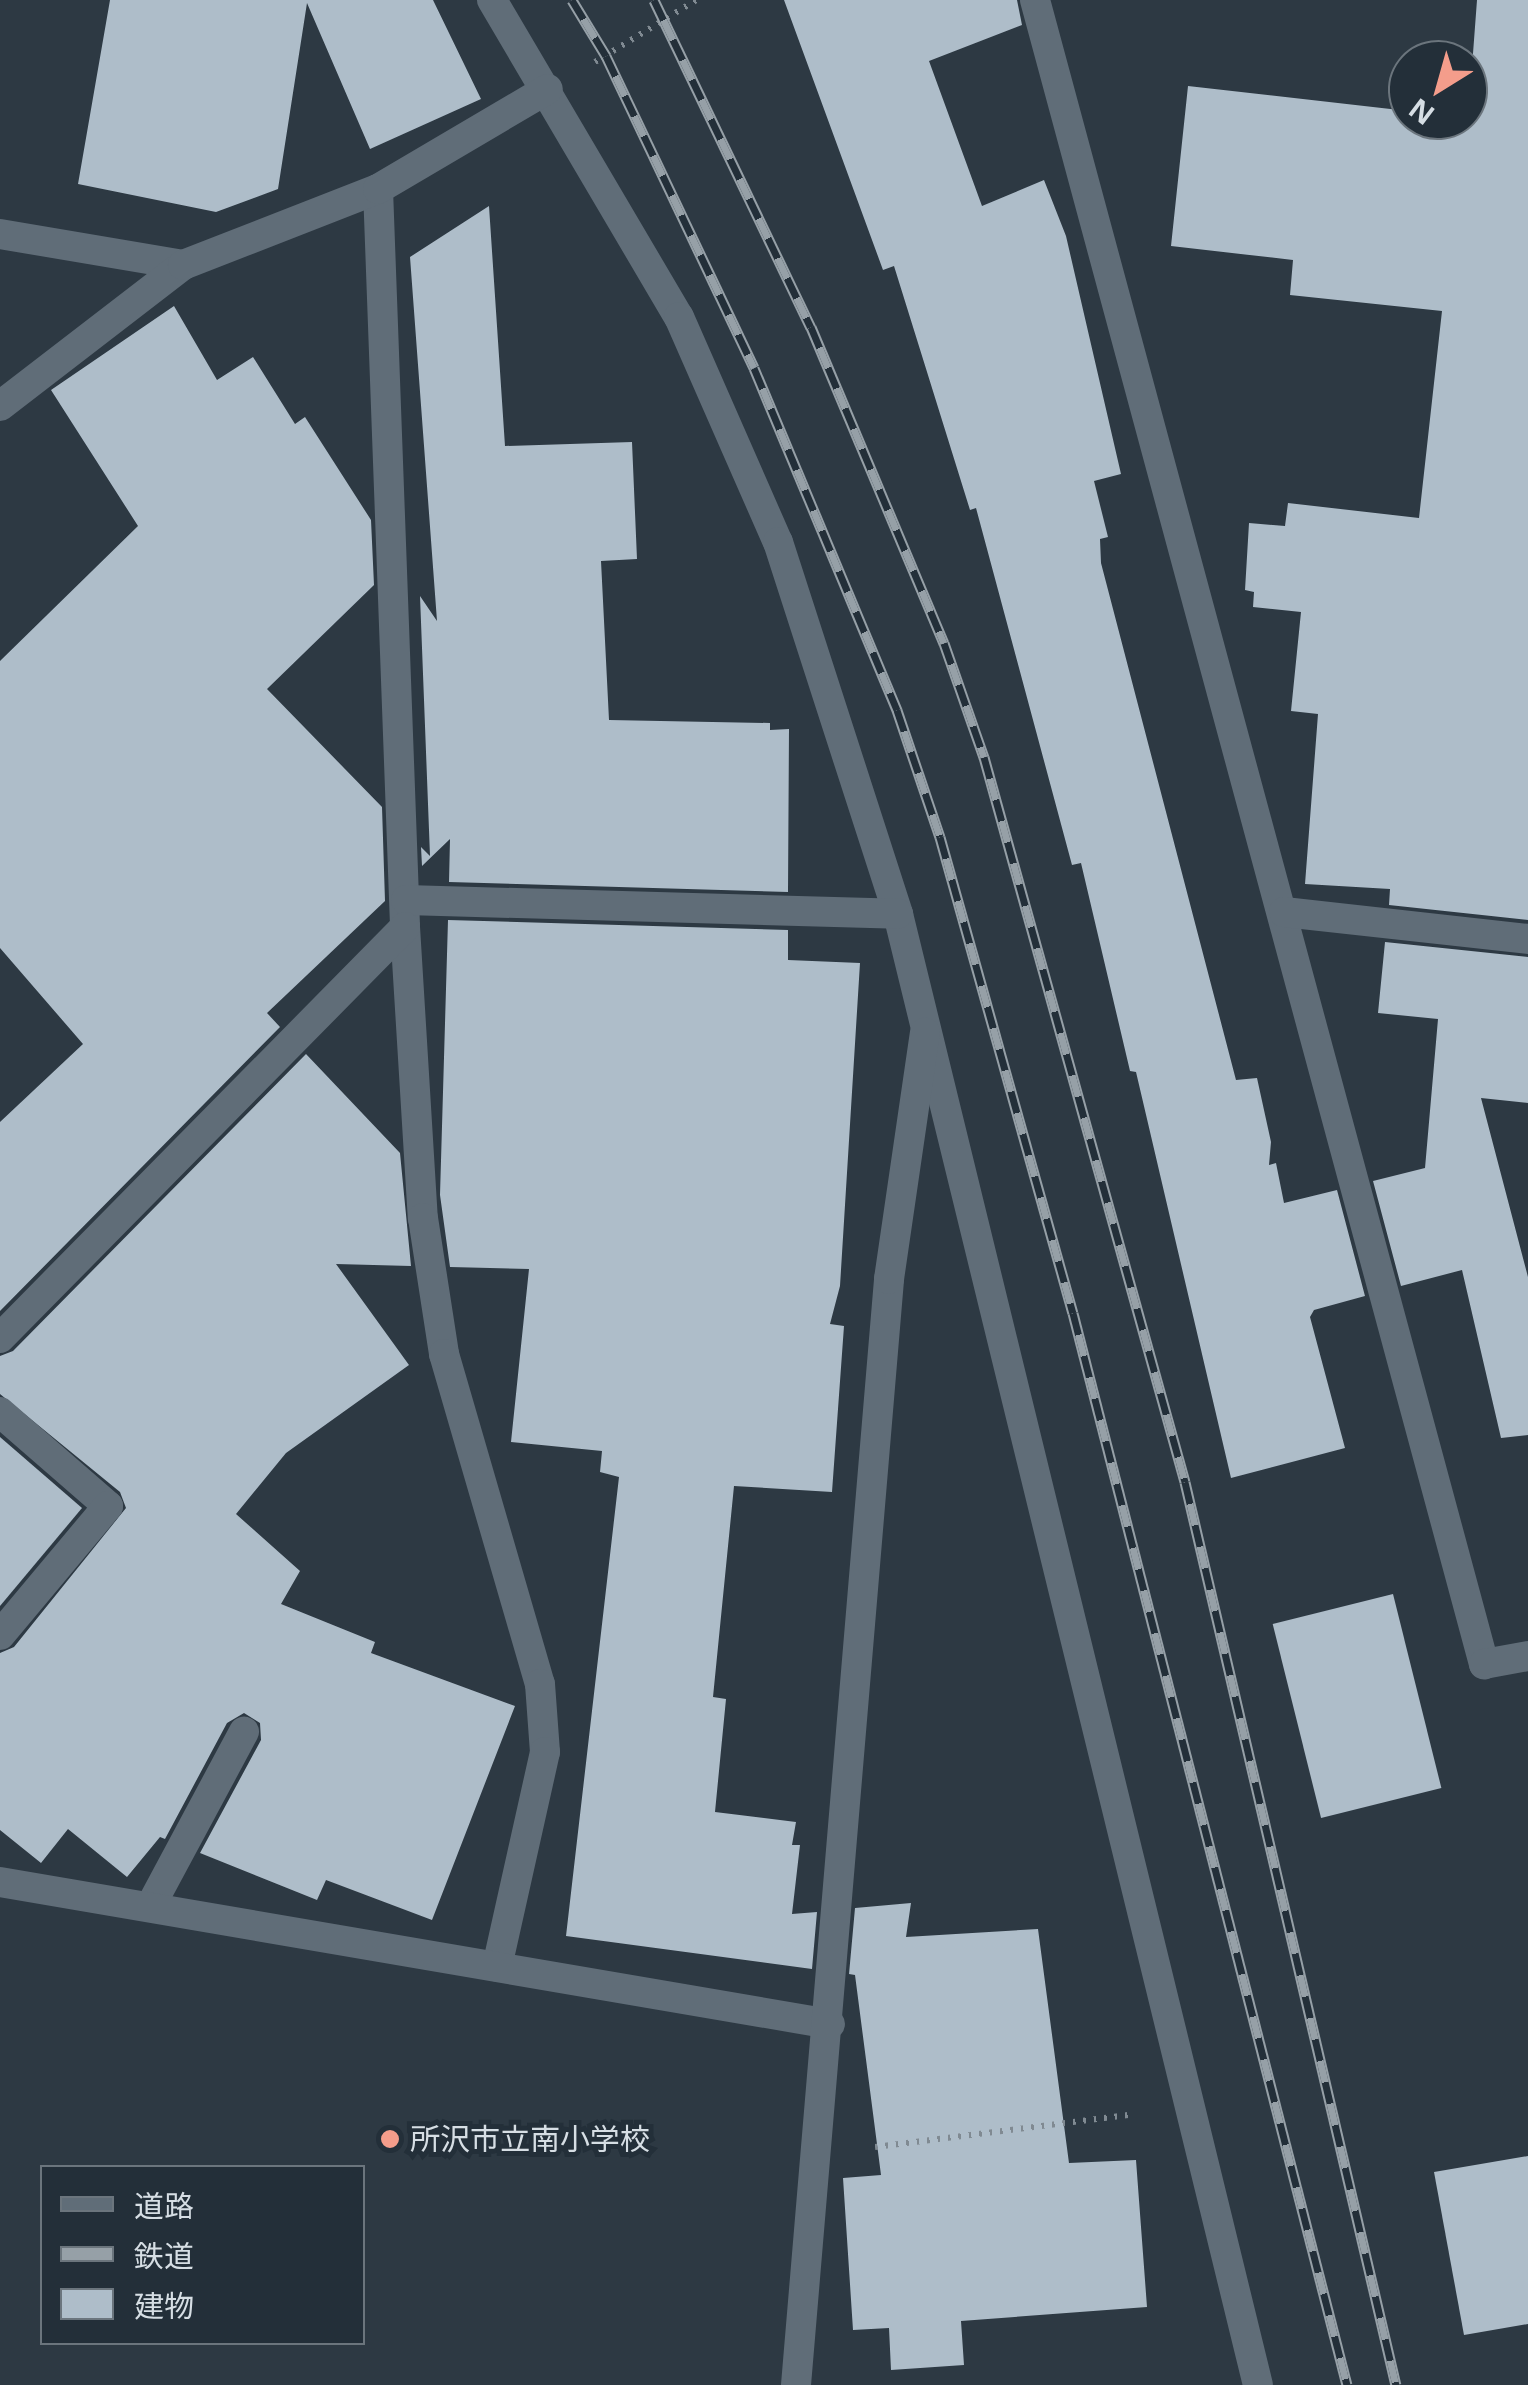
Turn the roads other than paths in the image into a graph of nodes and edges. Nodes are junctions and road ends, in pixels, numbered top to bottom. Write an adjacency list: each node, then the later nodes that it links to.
1 (492, 0): 3 (street)
2 (1036, 0): 8 (street)
3 (548, 90): 4 (street); 10 (street)
4 (378, 189): 6 (street); 9 (street)
5 (0, 234): 6 (street)
6 (182, 265): 7 (street)
7 (0, 406)
8 (1284, 912): 11 (street); 16 (street)
9 (406, 913): 10 (street); 13 (street); 20 (street)
10 (898, 914): 12 (street)
11 (1528, 939)
12 (927, 1015): 21 (street); 23 (street)
13 (0, 1338)
14 (0, 1412): 15 (street)
15 (0, 1635)
16 (1528, 1656)
17 (244, 1732): 19 (street)
18 (0, 1882): 19 (street)
19 (150, 1908): 20 (street)
20 (498, 1967): 21 (street)
21 (830, 2024): 22 (street)
22 (796, 2385)
23 (1258, 2385)

